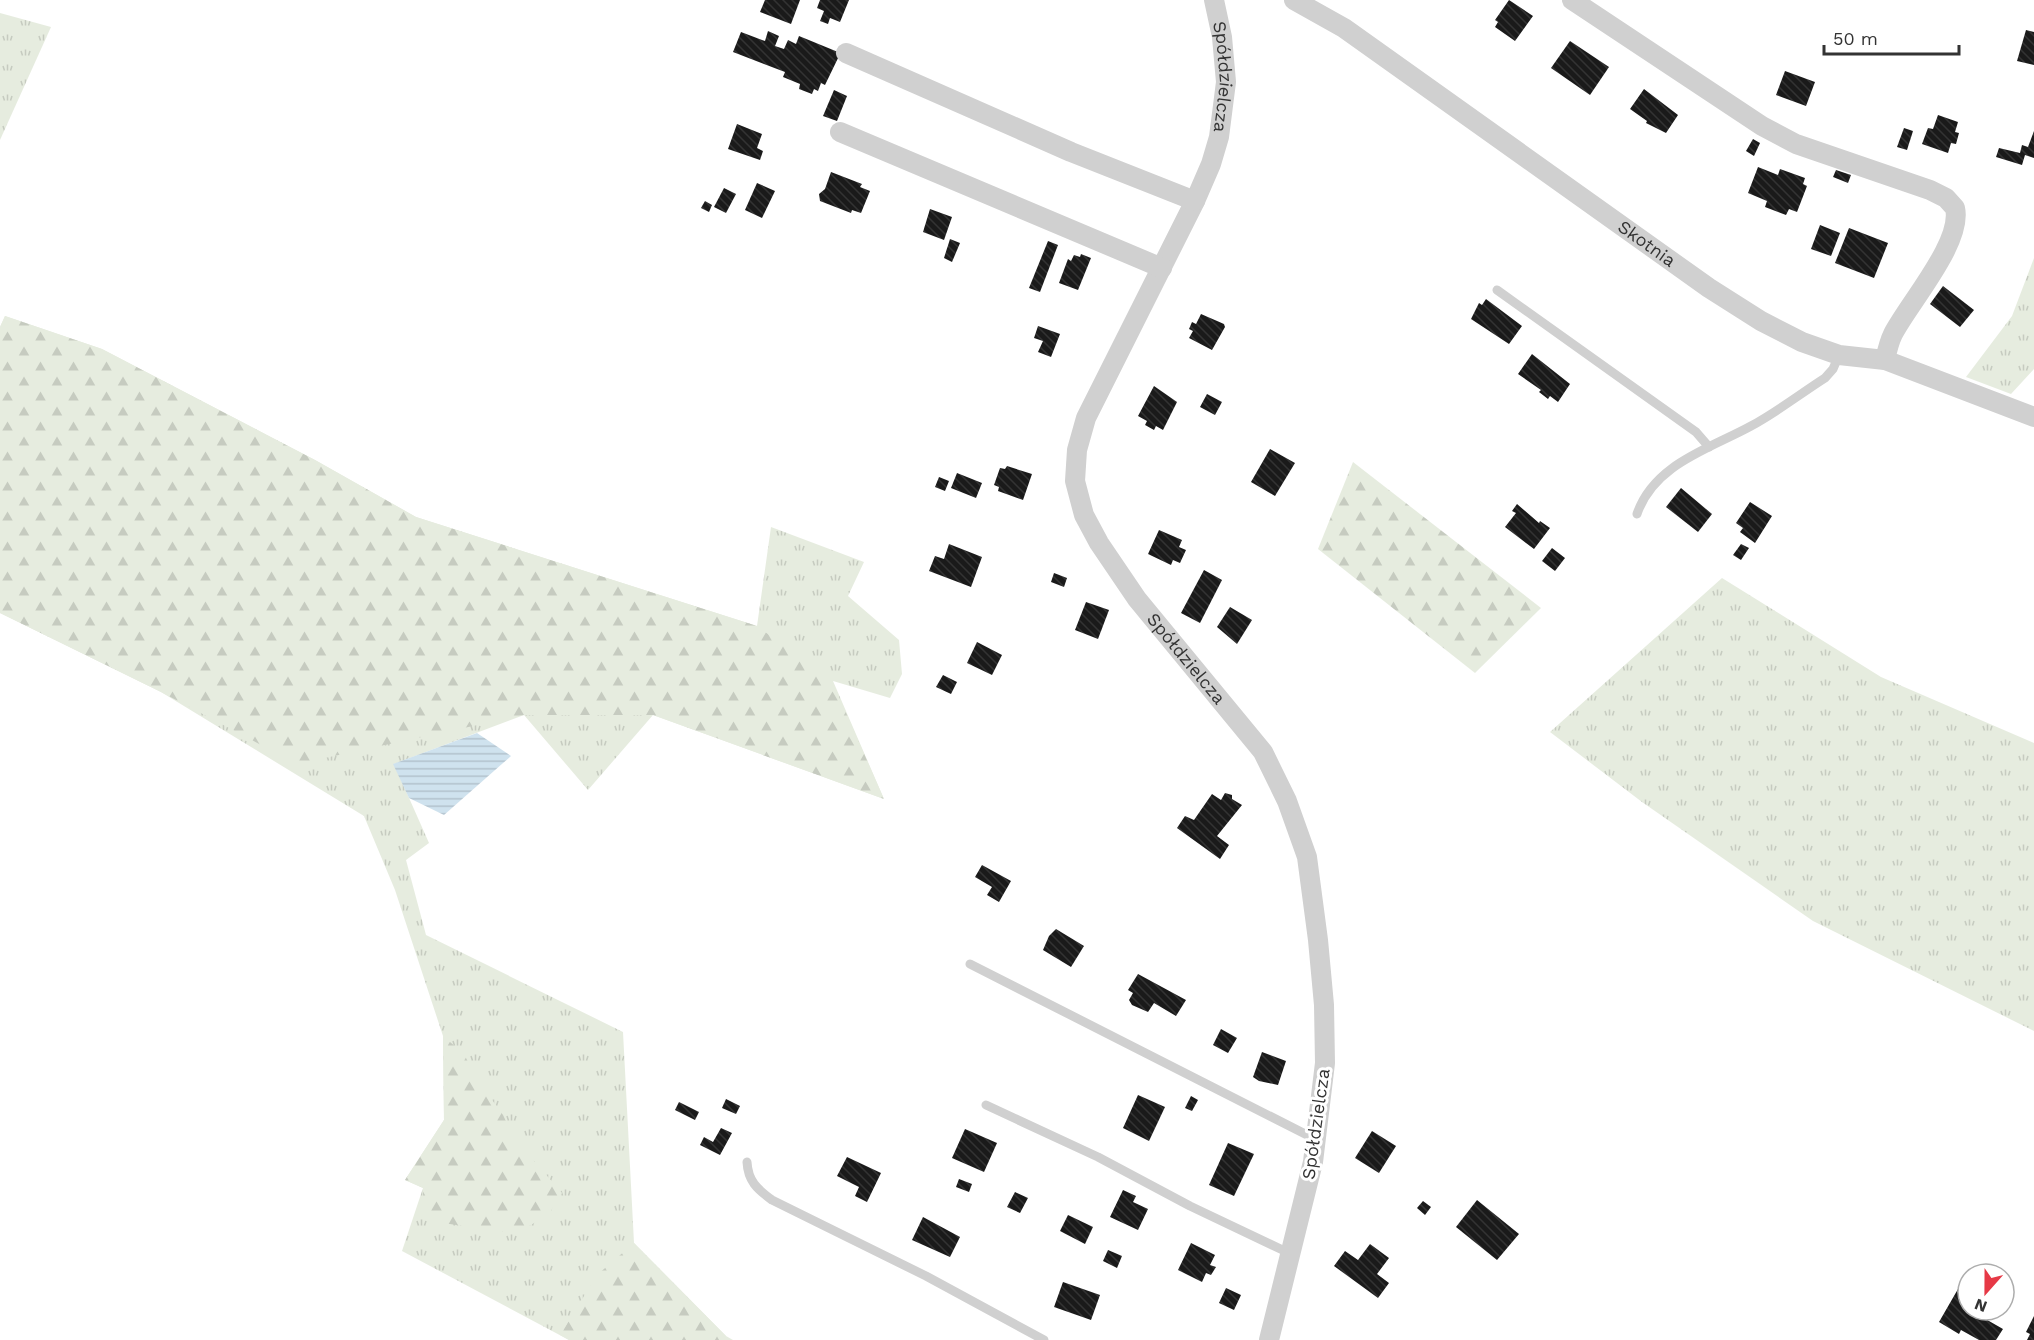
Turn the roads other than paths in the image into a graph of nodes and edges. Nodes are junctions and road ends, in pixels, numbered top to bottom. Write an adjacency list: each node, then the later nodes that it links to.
1 (1214, 0): 6 (street, Spółdzielcza)
2 (1294, 0): 9 (street, Skotnia)
3 (1572, 0): 10 (street)
4 (846, 53): 6 (street)
5 (840, 132): 7 (street)
6 (1195, 201): 7 (street, Spółdzielcza)
7 (1162, 268): 16 (street, Spółdzielcza)
8 (1497, 290): 12 (lane)
9 (1839, 355): 10 (street, Skotnia); 12 (lane)
10 (1885, 360): 11 (street, Skotnia)
11 (2034, 417)
12 (1709, 447): 13 (lane)
13 (1637, 513)
14 (970, 964): 16 (lane)
15 (986, 1105): 18 (lane)
16 (1317, 1140): 18 (street, Spółdzielcza)
17 (747, 1162): 19 (lane)
18 (1291, 1254): 20 (street, Spółdzielcza)
19 (1044, 1340)
20 (1269, 1340)

